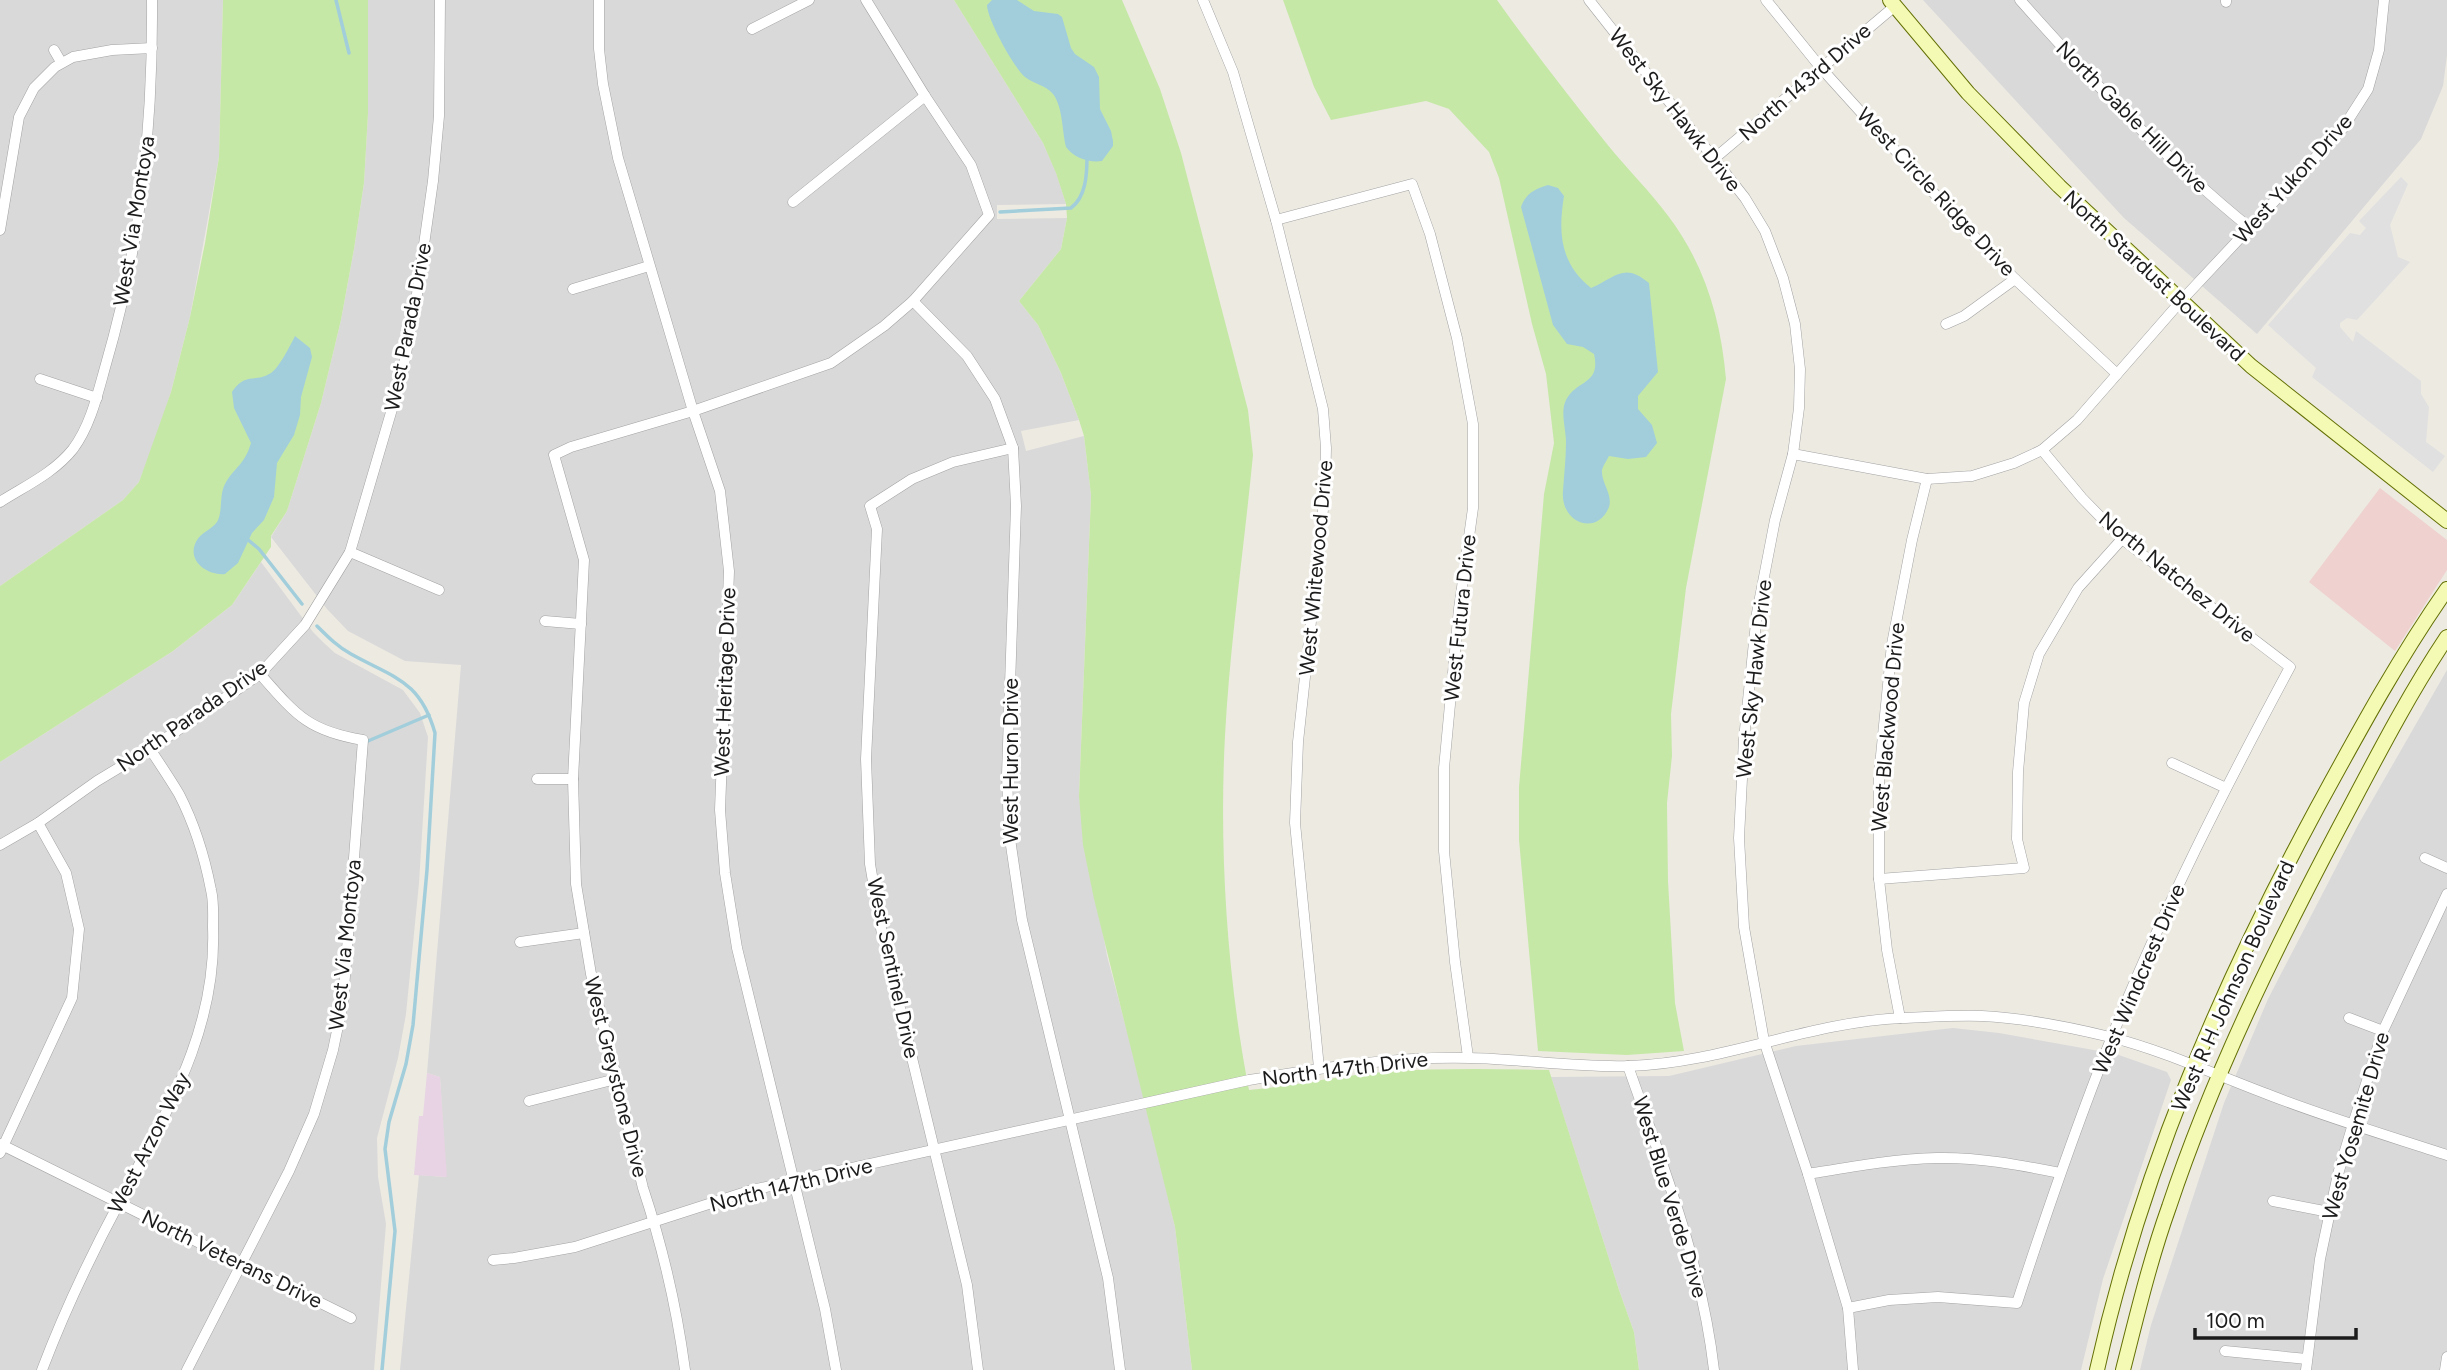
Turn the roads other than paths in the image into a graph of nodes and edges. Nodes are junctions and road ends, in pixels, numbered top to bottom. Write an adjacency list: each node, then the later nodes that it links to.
1 (152, 0): 13 (street, West Via Montoya)
2 (440, 0): 40 (street, West Parada Drive)
3 (599, 0): 23 (street, West Heritage Drive)
4 (809, 0): 12 (street)
5 (866, 0): 17 (street)
6 (1203, 0): 20 (street, West Whitewood Drive)
7 (1589, 0): 18 (street, West Sky Hawk Drive)
8 (1766, 0): 16 (street, West Circle Ridge Drive)
9 (2020, 0): 21 (street, North Gable Hill Drive)
10 (2384, 0): 21 (street, West Yukon Drive)
11 (1892, 3): 16 (street, North 143rd Drive); 27 (main road, North Stardust Boulevard)
12 (752, 29)
13 (152, 48): 15 (street); 31 (street, West Via Montoya)
14 (54, 50): 15 (street)
15 (61, 62): 22 (street)
16 (1821, 68): 18 (street, North 143rd Drive); 24 (street, West Circle Ridge Drive)
17 (925, 96): 19 (street); 26 (street)
18 (1716, 158): 35 (street, West Sky Hawk Drive)
19 (793, 202)
20 (1276, 220): 66 (street, West Futura Drive); 68 (street, West Whitewood Drive)
21 (2250, 228): 27 (street, West Yukon Drive)
22 (0, 230)
23 (649, 266): 25 (street); 32 (street, West Heritage Drive)
24 (2015, 279): 28 (street); 29 (street, West Circle Ridge Drive)
25 (573, 289)
26 (913, 301): 32 (street); 33 (street, West Huron Drive)
27 (2181, 301): 29 (street, West Yukon Drive); 38 (main road, North Stardust Boulevard)
28 (1946, 324)
29 (2117, 374): 34 (street, West Yukon Drive)
30 (40, 379): 31 (street)
31 (97, 398): 37 (street, West Via Montoya)
32 (693, 411): 44 (street, West Greystone Drive); 79 (street, West Heritage Drive)
33 (1013, 448): 72 (street, West Huron Drive); 75 (street, West Sentinel Drive)
34 (2042, 450): 36 (street, West Yukon Drive); 39 (street, North Natchez Drive)
35 (1793, 454): 36 (street, West Yukon Drive); 65 (street, West Sky Hawk Drive)
36 (1927, 479): 57 (street, West Blackwood Drive)
37 (0, 502)
38 (2447, 521)
39 (2122, 539): 46 (street, North Natchez Drive); 57 (street)
40 (349, 552): 42 (street); 47 (street, North Parada Drive)
41 (2447, 589): 69 (main road, West R H Johnson Boulevard)
42 (439, 590)
43 (545, 621): 44 (street)
44 (581, 624): 51 (street, West Greystone Drive)
45 (2447, 637): 69 (main road, West R H Johnson Boulevard)
46 (2290, 667): 52 (street, West Windcrest Drive)
47 (260, 674): 48 (street, North Parada Drive); 85 (street, West Via Montoya)
48 (150, 750): 53 (street, North Parada Drive); 81 (street, West Arzon Way)
49 (2172, 763): 52 (street)
50 (537, 779): 51 (street)
51 (573, 779): 59 (street, West Greystone Drive)
52 (2226, 788): 64 (street, West Windcrest Drive)
53 (38, 823): 54 (street, North Parada Drive); 74 (street)
54 (0, 845)
55 (2425, 858): 56 (street)
56 (2447, 868)
57 (1879, 879): 62 (street, West Blackwood Drive)
58 (2447, 894): 63 (street, West Yosemite Drive)
59 (584, 933): 60 (street); 70 (street, West Greystone Drive)
60 (520, 942)
61 (2349, 1017): 63 (street)
62 (1900, 1018): 64 (street, North 147th Drive); 65 (street, North 147th Drive)
63 (2383, 1031): 73 (street, West Yosemite Drive)
64 (2111, 1037): 69 (street, North 147th Drive); 77 (street, West Windcrest Drive)
65 (1764, 1041): 67 (street, North 147th Drive); 78 (street, West Sky Hawk Drive)
66 (1468, 1058): 67 (street, North 147th Drive); 68 (street, North 147th Drive)
67 (1629, 1066): 97 (street, West Blue Verde Drive)
68 (1319, 1068): 72 (street, North 147th Drive)
69 (2207, 1070): 73 (street); 99 (main road, West R H Johnson Boulevard); 100 (main road, West R H Johnson Boulevard)
70 (617, 1079): 71 (street); 83 (street, West Greystone Drive)
71 (529, 1101)
72 (1070, 1122): 75 (street, North 147th Drive); 96 (street, West Huron Drive)
73 (2353, 1124): 76 (street); 82 (street, West Yosemite Drive)
74 (1, 1148): 81 (street, North Veterans Drive)
75 (935, 1150): 79 (street, North 147th Drive); 95 (street, West Sentinel Drive)
76 (2447, 1155)
77 (2060, 1173): 78 (street); 86 (street, West Windcrest Drive)
78 (1808, 1174): 86 (street, West Sky Hawk Drive)
79 (794, 1180): 83 (street, North 147th Drive); 94 (street, West Heritage Drive)
80 (2273, 1201): 82 (street)
81 (118, 1203): 85 (street, North Veterans Drive); 91 (street, West Arzon Way)
82 (2329, 1212): 90 (street, West Yosemite Drive)
83 (654, 1223): 84 (street, North 147th Drive); 93 (street, West Greystone Drive)
84 (493, 1260)
85 (241, 1263): 87 (street, North Veterans Drive); 92 (street, West Via Montoya)
86 (1848, 1308): 98 (street, West Sky Hawk Drive)
87 (351, 1318)
88 (2225, 1351): 90 (street)
89 (2447, 1357): 102 (street)
90 (2307, 1359): 101 (street, West Yosemite Drive)
91 (42, 1370)
92 (187, 1370)
93 (685, 1370)
94 (836, 1370)
95 (978, 1370)
96 (1120, 1370)
97 (1714, 1370)
98 (1853, 1370)
99 (2097, 1370)
100 (2123, 1370)
101 (2306, 1370)
102 (2445, 1370)

